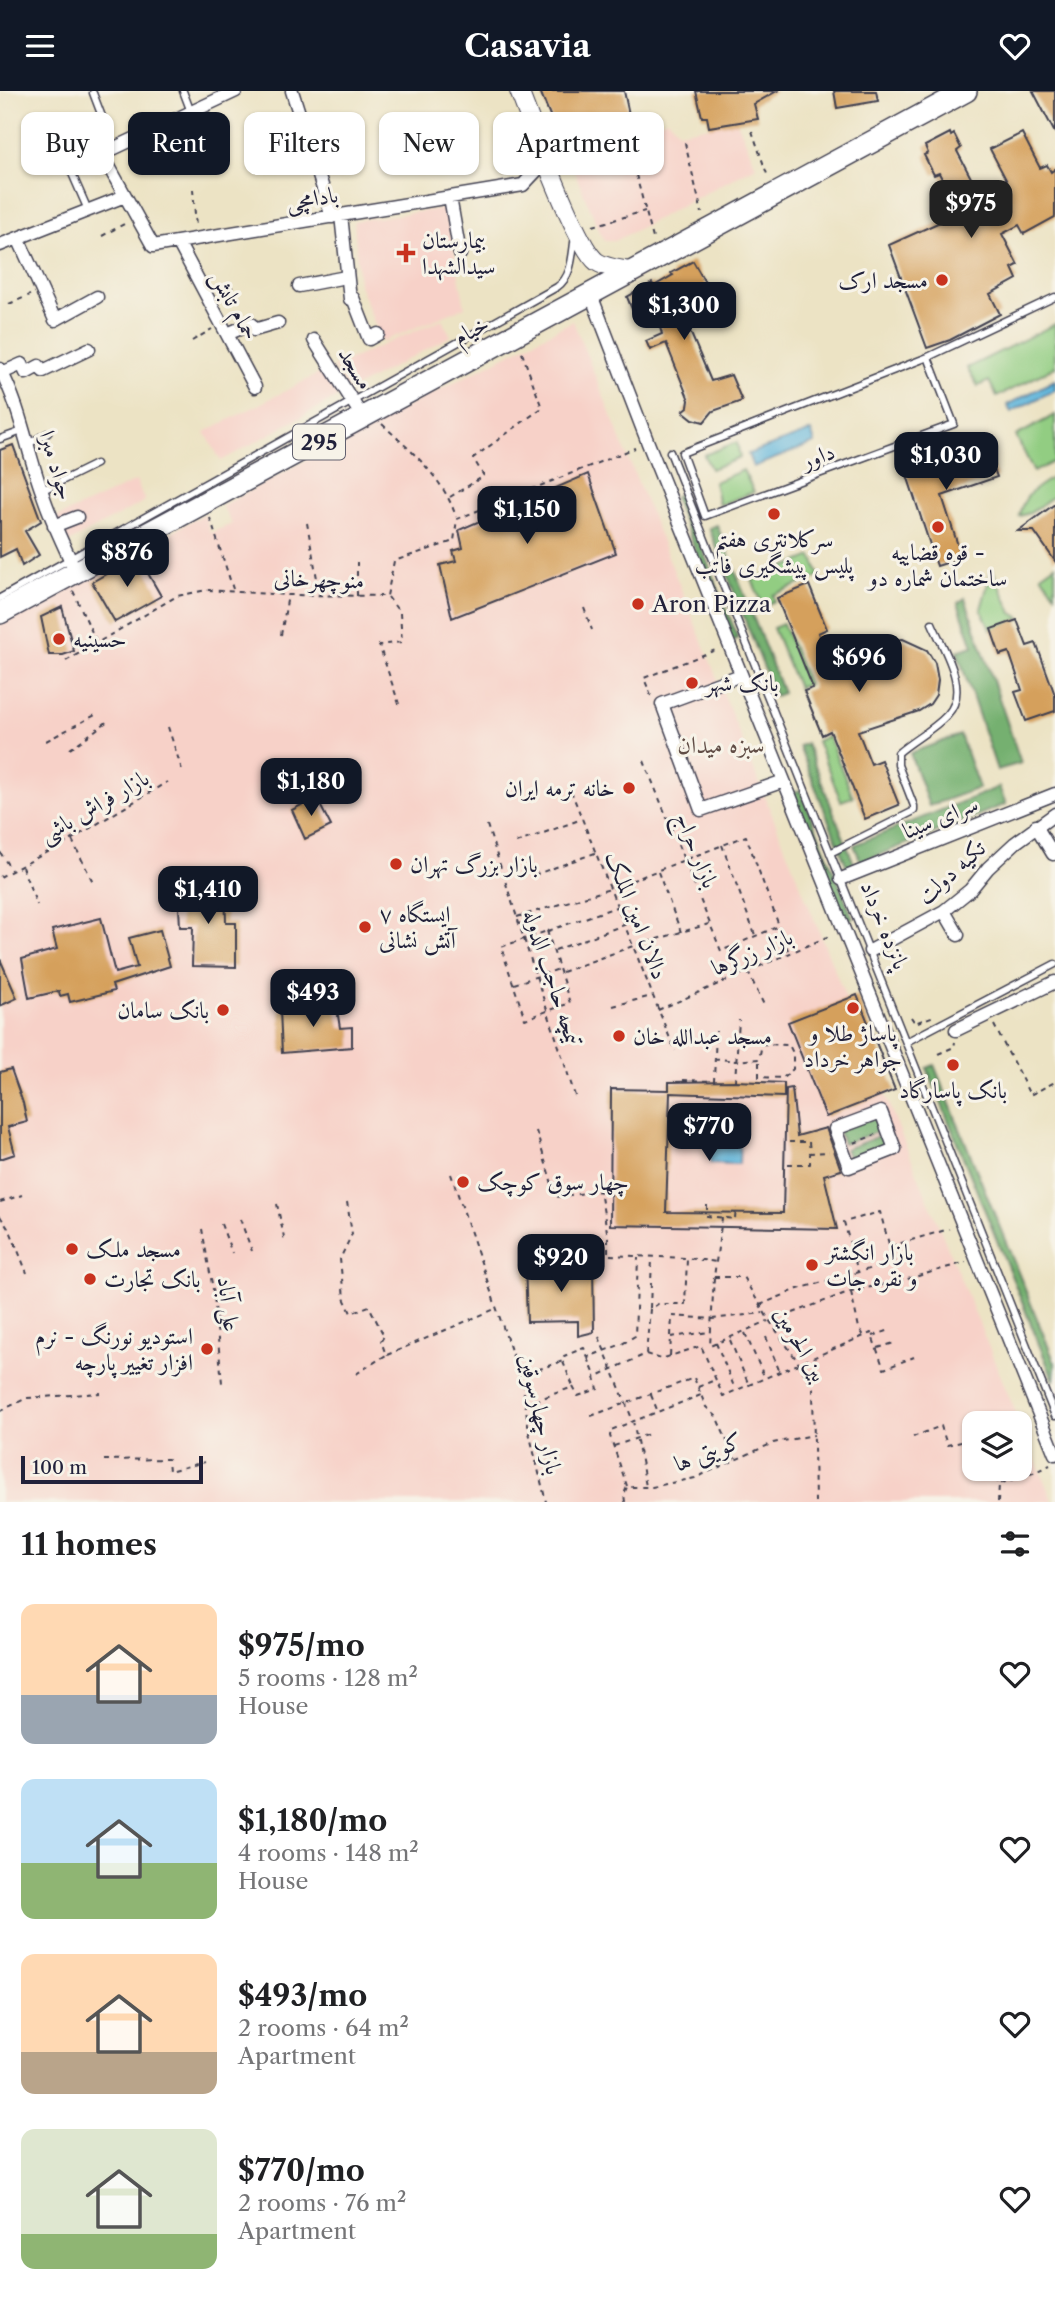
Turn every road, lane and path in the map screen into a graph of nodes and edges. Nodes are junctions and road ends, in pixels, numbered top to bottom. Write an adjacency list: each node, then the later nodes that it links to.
1 (183, 91): 8 (lane)
2 (236, 91): 8 (street)
3 (292, 91): 25 (street)
4 (519, 91): 9 (main road)
5 (966, 91): 20 (main road, خیام / 295)
6 (93, 93): 7 (lane)
7 (100, 112)
8 (192, 112)
9 (527, 112)
10 (752, 131): 20 (path)
11 (128, 142): 13 (street)
12 (685, 143): 29 (path)
13 (114, 148)
14 (73, 175): 23 (lane)
15 (114, 175): 21 (street)
16 (532, 175): 22 (street, بادامچی)
17 (553, 175): 28 (main road)
18 (636, 175): 24 (path)
19 (193, 189): 32 (path)
20 (774, 195): 29 (main road, خیام / 295)
21 (125, 196): 23 (street); 26 (street)
22 (450, 197): 25 (street, بادامچی); 35 (street)
23 (88, 210): 31 (street)
24 (646, 211): 27 (path); 28 (path)
25 (337, 216): 32 (street, بادامچی); 37 (street)
26 (137, 218): 30 (path); 33 (street, بادامچی)
27 (649, 222)
28 (576, 231): 36 (main road); 57 (lane)
29 (707, 231): 36 (main road, خیام / 295)
30 (102, 236)
31 (18, 238): 34 (street); 40 (street)
32 (198, 239): 33 (street, بادامچی)
33 (178, 242): 44 (street, حمام تابش)
34 (0, 244)
35 (460, 254)
36 (632, 272): 41 (main road, خیام / 295)
37 (350, 282): 38 (street); 48 (street)
38 (299, 286)
39 (233, 287): 44 (path)
40 (42, 290): 42 (street); 45 (path)
41 (591, 295): 49 (main road, خیام / 295); 61 (street)
42 (97, 297)
43 (1055, 297): 53 (lane)
44 (208, 299): 47 (street, حمام تابش)
45 (9, 304)
46 (278, 323): 47 (street)
47 (224, 329): 51 (path); 55 (street, حمام تابش)
48 (373, 336)
49 (516, 336): 57 (main road, خیام / 295); 66 (path)
50 (314, 340): 57 (street, مسجد)
51 (192, 341)
52 (89, 349): 54 (street)
53 (928, 357): 68 (lane); 68 (lane, داور)
54 (1, 371): 56 (street, جواد مبرا)
55 (255, 387)
56 (5, 390): 58 (street, جواد مبرا)
57 (362, 411): 66 (path); 67 (main road, خیام / 295); 75 (lane)
58 (25, 430): 60 (lane); 62 (street, جواد مبرا)
59 (48, 433): 62 (lane)
60 (0, 439)
61 (648, 443): 70 (path); 88 (street)
62 (28, 444): 65 (street, جواد مبرا)
63 (670, 452): 72 (lane, پانزده خرداد)
64 (96, 464): 65 (lane)
65 (41, 491): 73 (street, جواد مبرا)
66 (450, 497): 70 (path)
67 (206, 503): 75 (main road, خیام / 295); 76 (path)
68 (705, 516): 72 (lane)
69 (76, 517): 73 (street)
70 (457, 519): 80 (path, منوچهرخانی)
71 (307, 523): 78 (path)
72 (699, 524): 113 (lane, پانزده خرداد)
73 (54, 526): 75 (street, جواد مبرا)
74 (357, 562): 79 (path)
75 (71, 570): 81 (lane); 83 (main road, خیام / 295); 87 (path)
76 (234, 591): 77 (path, منوچهرخانی); 87 (path, منوچهرخانی)
77 (288, 595): 78 (path, منوچهرخانی); 86 (path)
78 (320, 595): 79 (path, منوچهرخانی)
79 (357, 596): 80 (path, منوچهرخانی)
80 (387, 596): 92 (path)
81 (0, 598)
82 (584, 608): 85 (path)
83 (0, 613)
84 (932, 623): 113 (lane)
85 (592, 630)
86 (281, 635)
87 (97, 644): 89 (path, منوچهرخانی)
88 (729, 644): 90 (street); 91 (path)
89 (66, 661)
90 (741, 675): 100 (street); 100 (street)
91 (644, 678)
92 (399, 704)
93 (99, 713): 96 (path)
94 (108, 721): 97 (path)
95 (168, 727): 99 (path)
96 (46, 741)
97 (70, 749)
98 (645, 761): 115 (path, بازار حراج)
99 (183, 773)
100 (784, 781): 131 (street)
101 (167, 782): 108 (path, بازار فراش باشی)
102 (571, 791): 105 (path, دالان امین الملک)
103 (1055, 794): 121 (street, سرای سینا)
104 (1055, 814): 107 (street, تکیه دولت)
105 (583, 819): 109 (path); 112 (path, دالان امین الملک)
106 (488, 825): 127 (path, تیمچه حاجب الدوله)
107 (1036, 825): 114 (street); 126 (street, تکیه دولت)
108 (72, 839): 116 (path, بازار فراش باشی); 122 (path)
109 (516, 843)
110 (722, 845): 115 (path); 130 (path); 135 (path)
111 (0, 852): 117 (path)
112 (596, 852): 119 (path); 123 (path, دالان امین الملک)
113 (830, 853): 121 (lane, پانزده خرداد)
114 (1053, 855)
115 (684, 860): 118 (path); 128 (path, بازار حراج)
116 (22, 866): 117 (path, بازار فراش باشی); 124 (path)
117 (11, 871): 120 (path, بازار فراش باشی)
118 (657, 871): 123 (path); 133 (path)
119 (534, 875)
120 (0, 877)
121 (841, 879): 139 (lane, پانزده خرداد)
122 (94, 884)
123 (610, 889): 125 (path, دالان امین الملک); 127 (path)
124 (37, 905)
125 (617, 907): 129 (path, دالان امین الملک); 132 (path)
126 (944, 911): 134 (street); 139 (street, تکیه دولت)
127 (517, 917): 136 (path, تیمچه حاجب الدوله)
128 (710, 924): 133 (path); 135 (path, بازار حراج)
129 (624, 925): 137 (path, دالان امین الملک); 138 (path)
130 (779, 926): 135 (path); 140 (path)
131 (844, 930): 140 (path, بازار زرگرها); 186 (street)
132 (547, 931): 136 (path); 138 (path)
133 (681, 932): 137 (path)
134 (958, 935)
135 (755, 936)
136 (524, 939): 144 (path, تیمچه حاجب الدوله); 146 (path)
137 (633, 946): 142 (path); 147 (path, دالان امین الملک)
138 (554, 950): 142 (path)
139 (870, 951): 158 (lane, پانزده خرداد)
140 (789, 953): 143 (path, بازار زرگرها)
141 (1055, 964): 158 (lane)
142 (560, 971): 144 (path); 151 (path)
143 (748, 971): 149 (path); 150 (path, بازار زرگرها)
144 (535, 977): 146 (path); 151 (path, تیمچه حاجب الدوله)
145 (1055, 982): 153 (street)
146 (513, 984): 151 (path)
147 (652, 996): 148 (path); 150 (path, دالان امین الملک)
148 (613, 1006)
149 (765, 1007)
150 (657, 1010): 160 (path, دالان امین الملک)
151 (546, 1012): 168 (path, تیمچه حاجب الدوله)
152 (939, 1014): 154 (path)
153 (989, 1014): 156 (street); 167 (path)
154 (911, 1017)
155 (739, 1020): 164 (path)
156 (956, 1030)
157 (716, 1031): 162 (path)
158 (906, 1042): 248 (lane, پانزده خرداد)
159 (954, 1047): 161 (path)
160 (675, 1051)
161 (938, 1054)
162 (714, 1058): 164 (path); 165 (path)
163 (759, 1059): 163 (path); 164 (path)
164 (735, 1061): 166 (path)
165 (683, 1080)
166 (735, 1081)
167 (1055, 1082)
168 (576, 1099)
169 (888, 1131): 172 (path); 172 (street); 172 (street)
170 (537, 1132): 192 (path)
171 (789, 1142): 173 (path)
172 (835, 1150): 173 (path)
173 (810, 1153): 174 (path)
174 (788, 1164)
175 (451, 1174): 202 (path, بازار چهارسوقین)
176 (22, 1195): 177 (path)
177 (0, 1202)
178 (347, 1202): 222 (path)
179 (276, 1204): 188 (path)
180 (707, 1205): 183 (path)
181 (736, 1208): 183 (path)
182 (0, 1216): 198 (path)
183 (722, 1218): 196 (path)
184 (240, 1219): 190 (path)
185 (221, 1224): 191 (path)
186 (963, 1225): 189 (path); 195 (street)
187 (202, 1229): 235 (path, علی آباد)
188 (285, 1242)
189 (890, 1246): 197 (path); 197 (path)
190 (252, 1251)
191 (232, 1253)
192 (638, 1257): 193 (path); 220 (path)
193 (652, 1258): 194 (path); 203 (path)
194 (687, 1258): 196 (path); 203 (path)
195 (976, 1259): 200 (path); 256 (street)
196 (716, 1262): 199 (path)
197 (858, 1272): 201 (path)
198 (27, 1273)
199 (714, 1277): 201 (path, بین الحرمین); 206 (path)
200 (851, 1291): 205 (path); 211 (path)
201 (760, 1305): 204 (path, بین الحرمین)
202 (496, 1308): 222 (path); 231 (path, بازار چهارسوقین)
203 (650, 1309): 221 (path)
204 (765, 1313): 206 (path); 207 (path, بین الحرمین)
205 (793, 1313)
206 (712, 1319): 209 (path); 213 (path)
207 (769, 1320): 210 (path); 227 (path, بین الحرمین)
208 (890, 1331): 215 (path)
209 (711, 1332): 213 (path); 217 (path)
210 (744, 1332): 216 (path); 233 (path)
211 (864, 1336): 215 (path); 227 (path)
212 (599, 1337): 220 (path)
213 (671, 1337): 224 (path)
214 (766, 1337): 229 (path)
215 (872, 1337): 219 (path)
216 (729, 1338): 217 (path); 236 (path)
217 (716, 1343): 239 (path)
218 (894, 1343): 219 (path)
219 (877, 1349): 225 (path)
220 (604, 1351): 223 (path); 228 (path)
221 (646, 1354): 224 (path); 228 (path)
222 (386, 1355): 230 (path)
223 (588, 1357): 226 (path); 232 (path)
224 (670, 1357): 234 (path)
225 (914, 1357)
226 (563, 1361): 231 (path); 237 (path)
227 (798, 1362): 229 (path); 251 (path, بین الحرمین)
228 (612, 1371): 232 (path); 243 (path)
229 (779, 1371): 233 (path)
230 (356, 1374)
231 (519, 1376): 244 (path, بازار چهارسوقین)
232 (595, 1377): 237 (path)
233 (764, 1377): 236 (path)
234 (716, 1380): 238 (path); 239 (path)
235 (222, 1383)
236 (748, 1384): 239 (path)
237 (573, 1387): 244 (path)
238 (698, 1387): 241 (path); 242 (path)
239 (736, 1390)
240 (101, 1393): 245 (path)
241 (651, 1394): 243 (path); 246 (path)
242 (701, 1395): 246 (path); 258 (path)
243 (626, 1403): 247 (path); 249 (path)
244 (525, 1404): 265 (path, بازار چهارسوقین)
245 (0, 1411)
246 (658, 1412): 249 (path)
247 (591, 1416)
248 (1055, 1416)
249 (633, 1422): 253 (path); 255 (path)
250 (649, 1434): 253 (path)
251 (815, 1435): 258 (path, کویتی ها); 267 (path, بین الحرمین)
252 (913, 1437): 254 (path)
253 (638, 1438): 255 (path); 264 (path)
254 (962, 1442)
255 (613, 1447): 263 (path)
256 (1055, 1454)
257 (104, 1459): 259 (path)
258 (736, 1461): 264 (path, کویتی ها)
259 (205, 1462)
260 (1055, 1462): 262 (path)
261 (998, 1481): 262 (path)
262 (999, 1484): 268 (path)
263 (627, 1487): 264 (path, کویتی ها); 266 (path)
264 (647, 1487)
265 (546, 1502)
266 (625, 1502)
267 (815, 1502)
268 (998, 1502)

